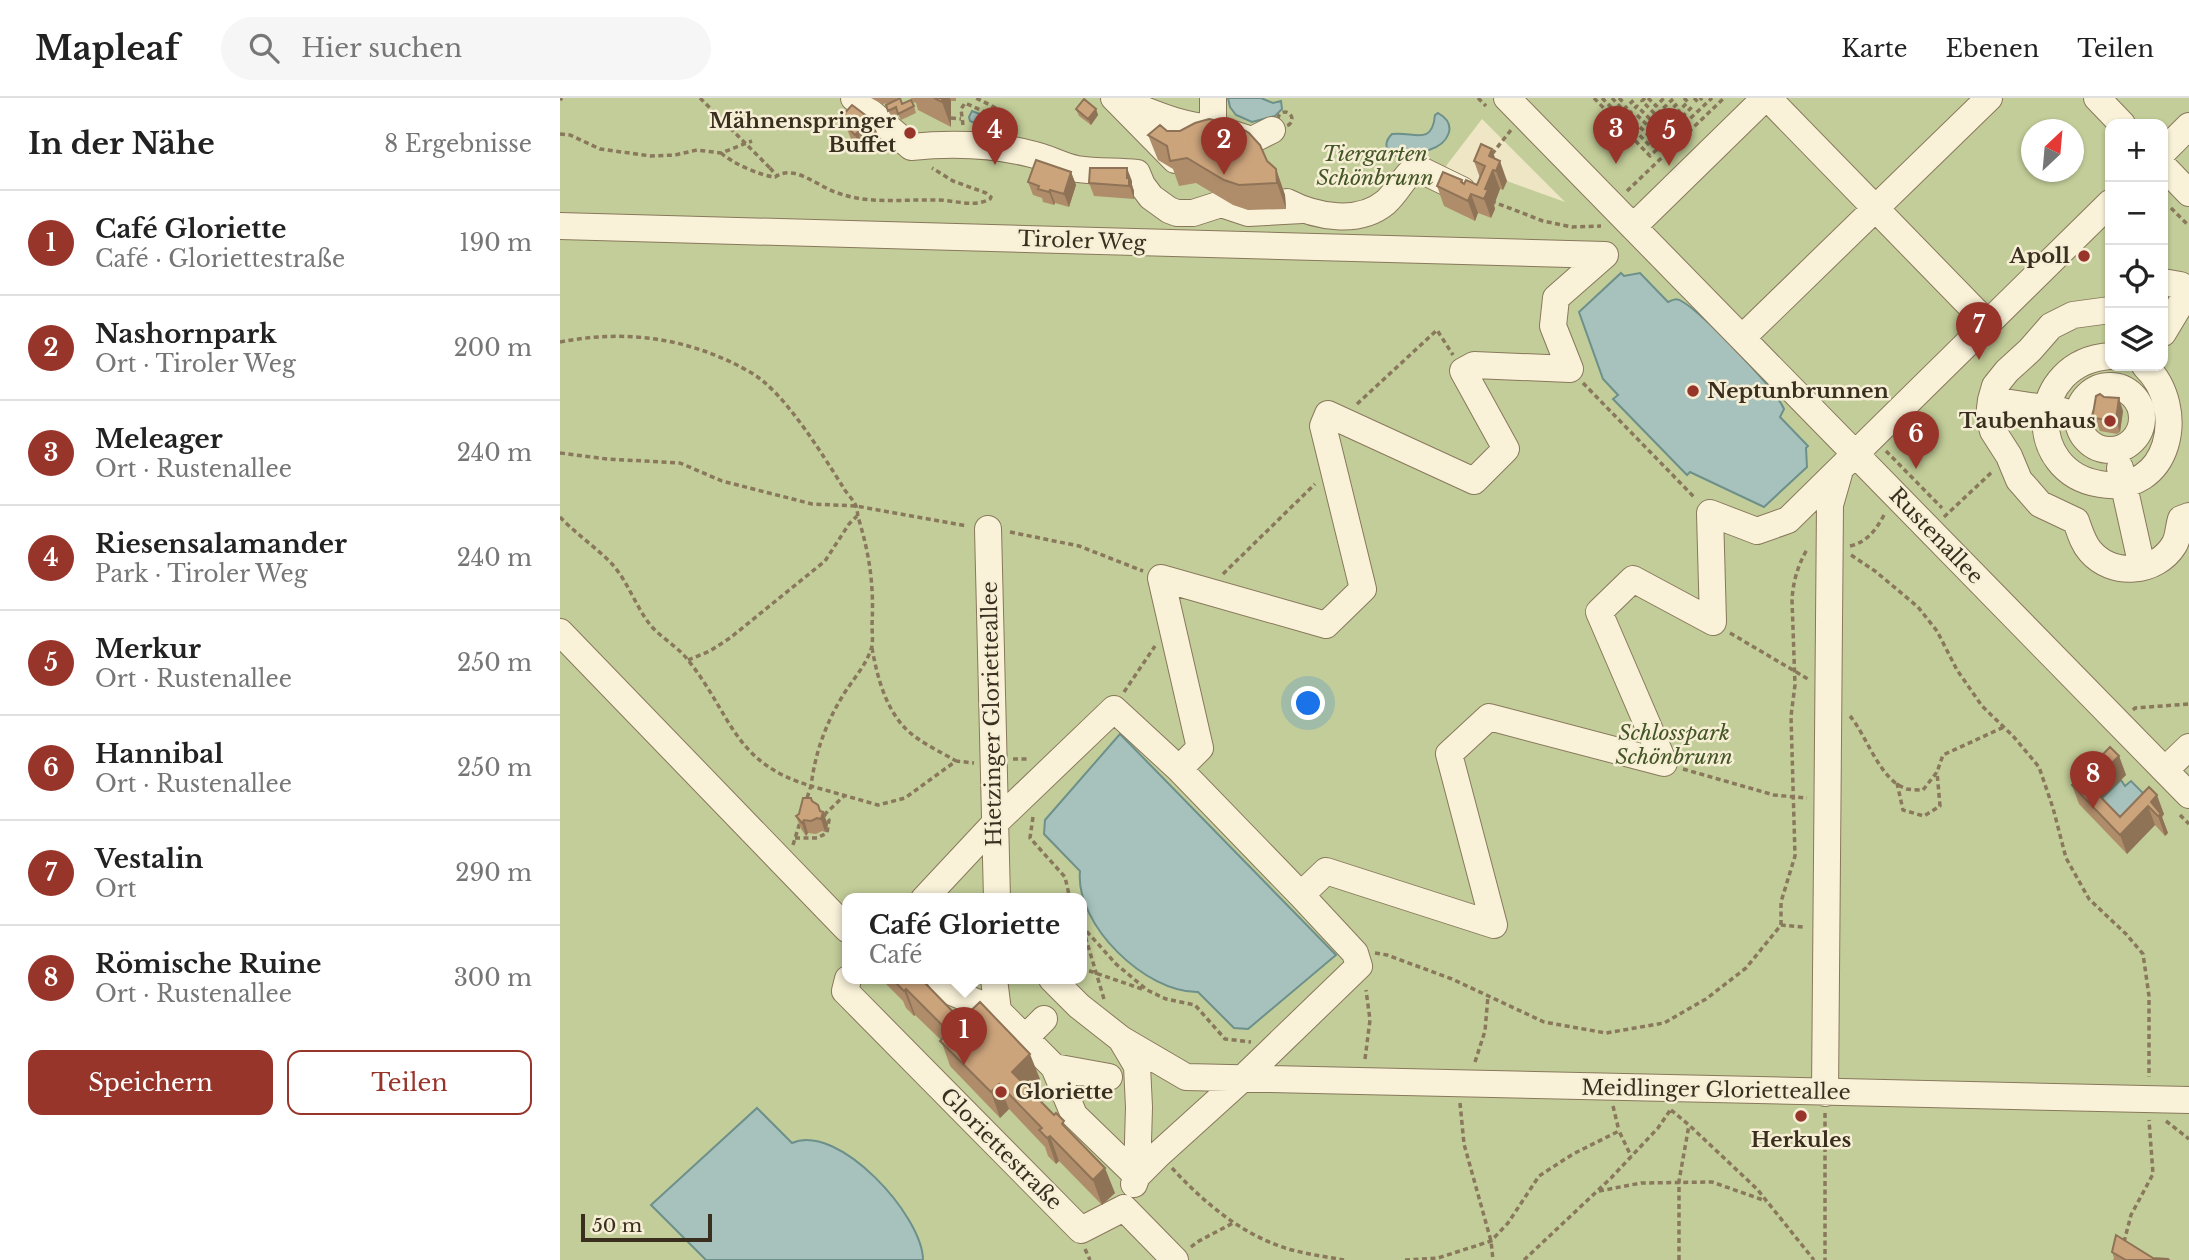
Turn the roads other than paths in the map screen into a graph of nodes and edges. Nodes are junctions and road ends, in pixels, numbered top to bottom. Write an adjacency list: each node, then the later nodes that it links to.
1 (854, 98): 18 (street)
2 (1114, 98): 10 (street); 18 (street)
3 (1213, 98): 10 (street)
4 (1766, 98): 16 (street); 20 (street)
5 (1989, 98): 16 (street)
6 (2097, 98): 8 (street)
7 (1515, 106): 20 (street, Rustenallee)
8 (2117, 119)
9 (2189, 126): 12 (street)
10 (1213, 128): 11 (street)
11 (1272, 130)
12 (2168, 147)
13 (2168, 171): 14 (street)
14 (2189, 193)
15 (1474, 195): 18 (street)
16 (1875, 208): 24 (street); 26 (street)
17 (2105, 208): 24 (street)
18 (1302, 210)
19 (560, 226): 46 (street, Tiroler Weg)
20 (1633, 227): 26 (street, Rustenallee)
21 (2168, 283): 22 (street)
22 (2189, 290): 25 (street)
23 (2100, 312): 27 (street); 31 (street)
24 (1988, 324): 37 (street)
25 (2168, 326)
26 (1742, 338): 37 (street, Rustenallee)
27 (2105, 356): 32 (street)
28 (2141, 371): 30 (street)
29 (2150, 371): 35 (street)
30 (2128, 392): 33 (street); 34 (street)
31 (1992, 400): 32 (street); 40 (street)
32 (2046, 409): 33 (street); 38 (street)
33 (2078, 414): 36 (street)
34 (2141, 424): 35 (street); 36 (street)
35 (2182, 432): 39 (street)
36 (2115, 449): 39 (street)
37 (1848, 461): 47 (street, Rustenallee); 52 (street); 64 (street)
38 (2078, 477): 39 (street); 40 (street)
39 (2123, 484): 43 (street)
40 (2055, 512): 43 (street)
41 (2189, 516): 43 (street)
42 (988, 529): 49 (street, Hietzinger Glorietteallee)
43 (2142, 567)
44 (560, 632): 53 (street)
45 (2189, 747): 47 (street)
46 (1179, 769): 49 (street); 52 (street)
47 (2165, 770): 48 (street, Rustenallee)
48 (2189, 795)
49 (995, 823): 50 (street); 51 (street, Hietzinger Glorietteallee)
50 (930, 893)
51 (998, 893)
52 (1301, 895): 62 (street)
53 (842, 922)
54 (847, 984): 67 (street, Gloriettestraße)
55 (945, 984): 58 (street)
56 (995, 984): 58 (street)
57 (1060, 988): 59 (street, Meidlinger Glorietteallee); 60 (street)
58 (998, 1011): 60 (street)
59 (1114, 1034): 62 (street, Meidlinger Glorietteallee); 63 (street)
60 (1026, 1038): 61 (street)
61 (1054, 1067): 63 (street); 66 (street)
62 (1243, 1078): 64 (street, Meidlinger Glorietteallee); 66 (street)
63 (1121, 1079): 66 (street)
64 (1825, 1093): 65 (street, Meidlinger Glorietteallee)
65 (2189, 1101)
66 (1137, 1176): 67 (street)
67 (1124, 1208): 68 (street)
68 (1181, 1256)

